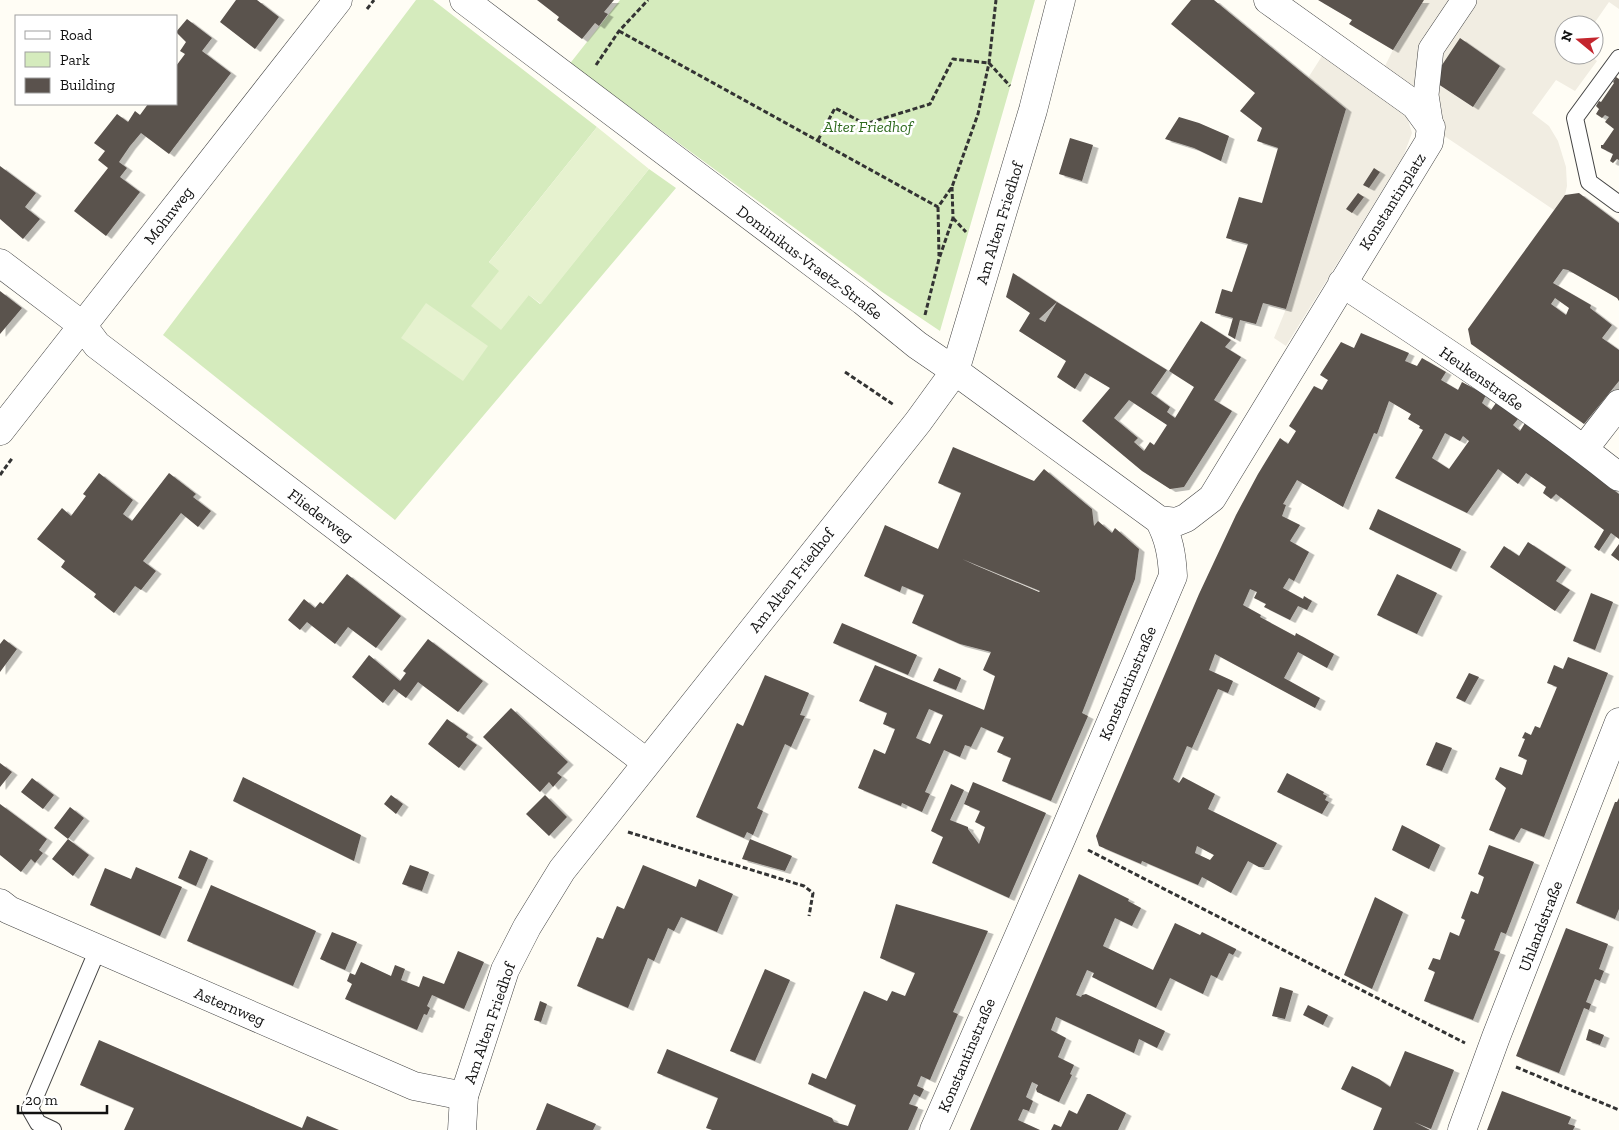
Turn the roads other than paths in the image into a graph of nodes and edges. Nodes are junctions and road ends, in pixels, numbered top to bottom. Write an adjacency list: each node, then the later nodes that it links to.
1 (338, 0): 11 (street, Mohnweg)
2 (464, 0): 12 (street, Dominikus-Vraetz-Straße)
3 (1061, 0): 12 (street, Am Alten Friedhof)
4 (1268, 0): 7 (street)
5 (1464, 0): 7 (street)
6 (1619, 58): 8 (lane)
7 (1431, 127): 10 (street, Konstantinplatz)
8 (1619, 204)
9 (0, 263): 11 (street, Fliederweg)
10 (1342, 283): 15 (street, Heukenstraße); 17 (street)
11 (82, 326): 14 (street, Mohnweg); 19 (street, Fliederweg)
12 (955, 371): 17 (street, Dominikus-Vraetz-Straße); 19 (street, Am Alten Friedhof)
13 (1619, 404): 15 (street)
14 (0, 432)
15 (1584, 450): 16 (street, Heukenstraße)
16 (1619, 477)
17 (1159, 520): 25 (street, Konstantinstraße)
18 (1619, 722): 26 (street, Uhlandstraße)
19 (646, 762): 22 (street, Am Alten Friedhof)
20 (3, 909): 21 (street, Asternweg)
21 (98, 949): 22 (street, Asternweg); 23 (lane)
22 (464, 1096): 24 (street, Am Alten Friedhof)
23 (53, 1130)
24 (462, 1130)
25 (934, 1130)
26 (1462, 1130)

